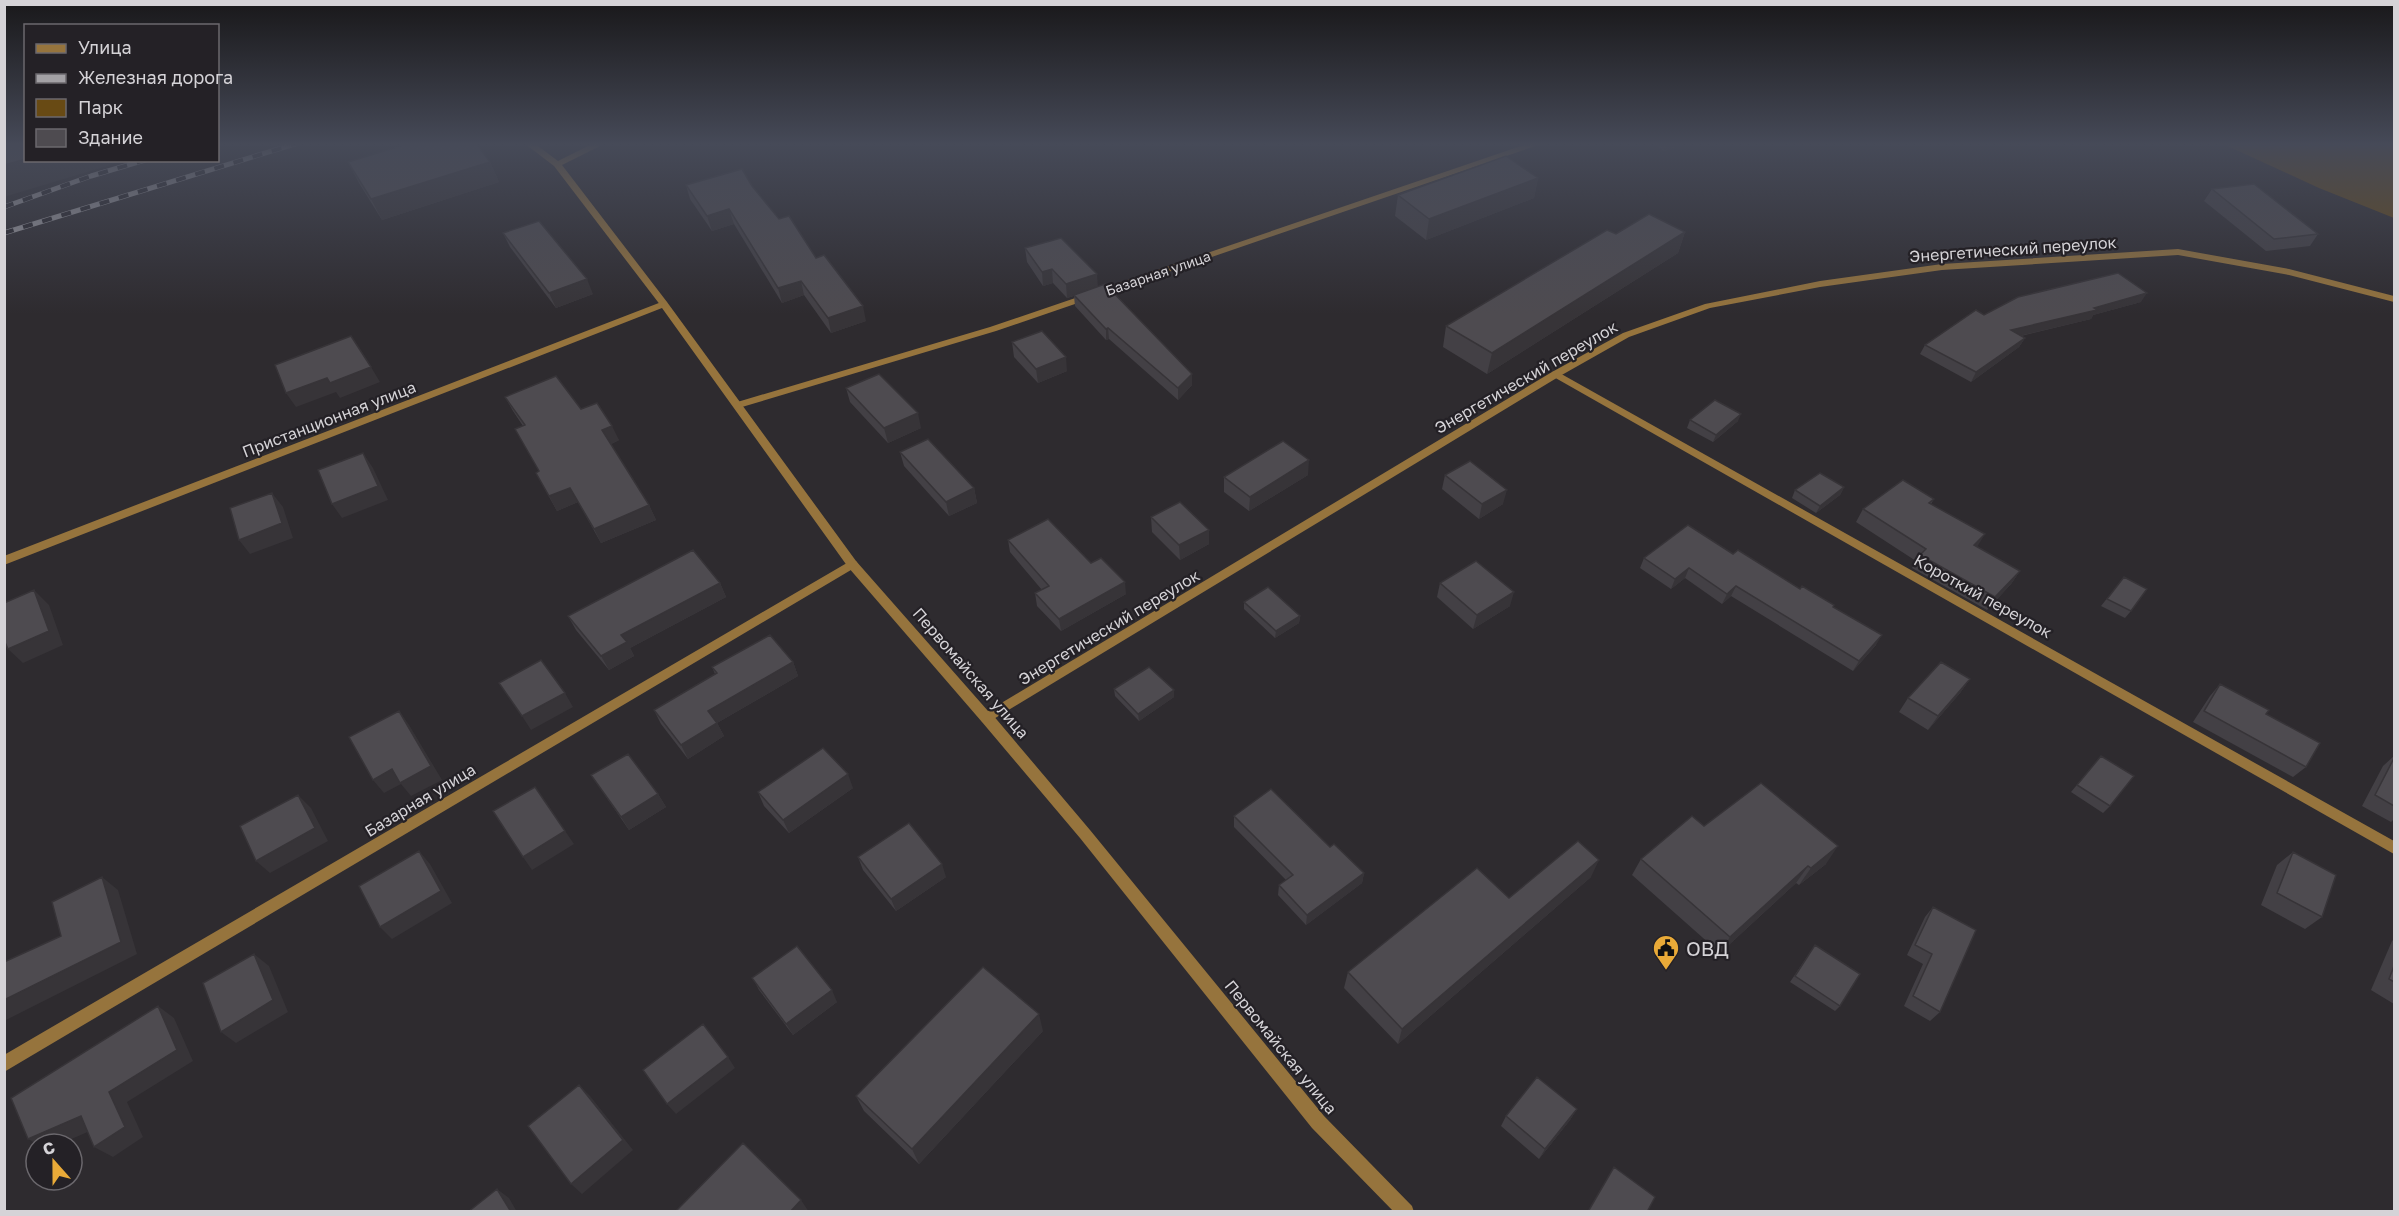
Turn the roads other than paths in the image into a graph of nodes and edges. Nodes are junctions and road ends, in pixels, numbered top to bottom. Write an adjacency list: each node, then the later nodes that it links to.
1 (584, 200): 4 (street, Первомайская улица)
2 (1375, 200): 6 (street, Базарная улица)
3 (2394, 299): 5 (street, Энергетический переулок)
4 (664, 304): 6 (street, Первомайская улица); 7 (street, Пристанционная улица)
5 (1556, 374): 9 (street, Энергетический переулок); 10 (street, Короткий переулок)
6 (738, 405): 8 (street, Первомайская улица)
7 (4, 561)
8 (852, 564): 9 (street, Первомайская улица); 11 (street, Базарная улица)
9 (987, 718): 12 (street, Первомайская улица)
10 (2394, 848)
11 (4, 1064)
12 (1406, 1212)

